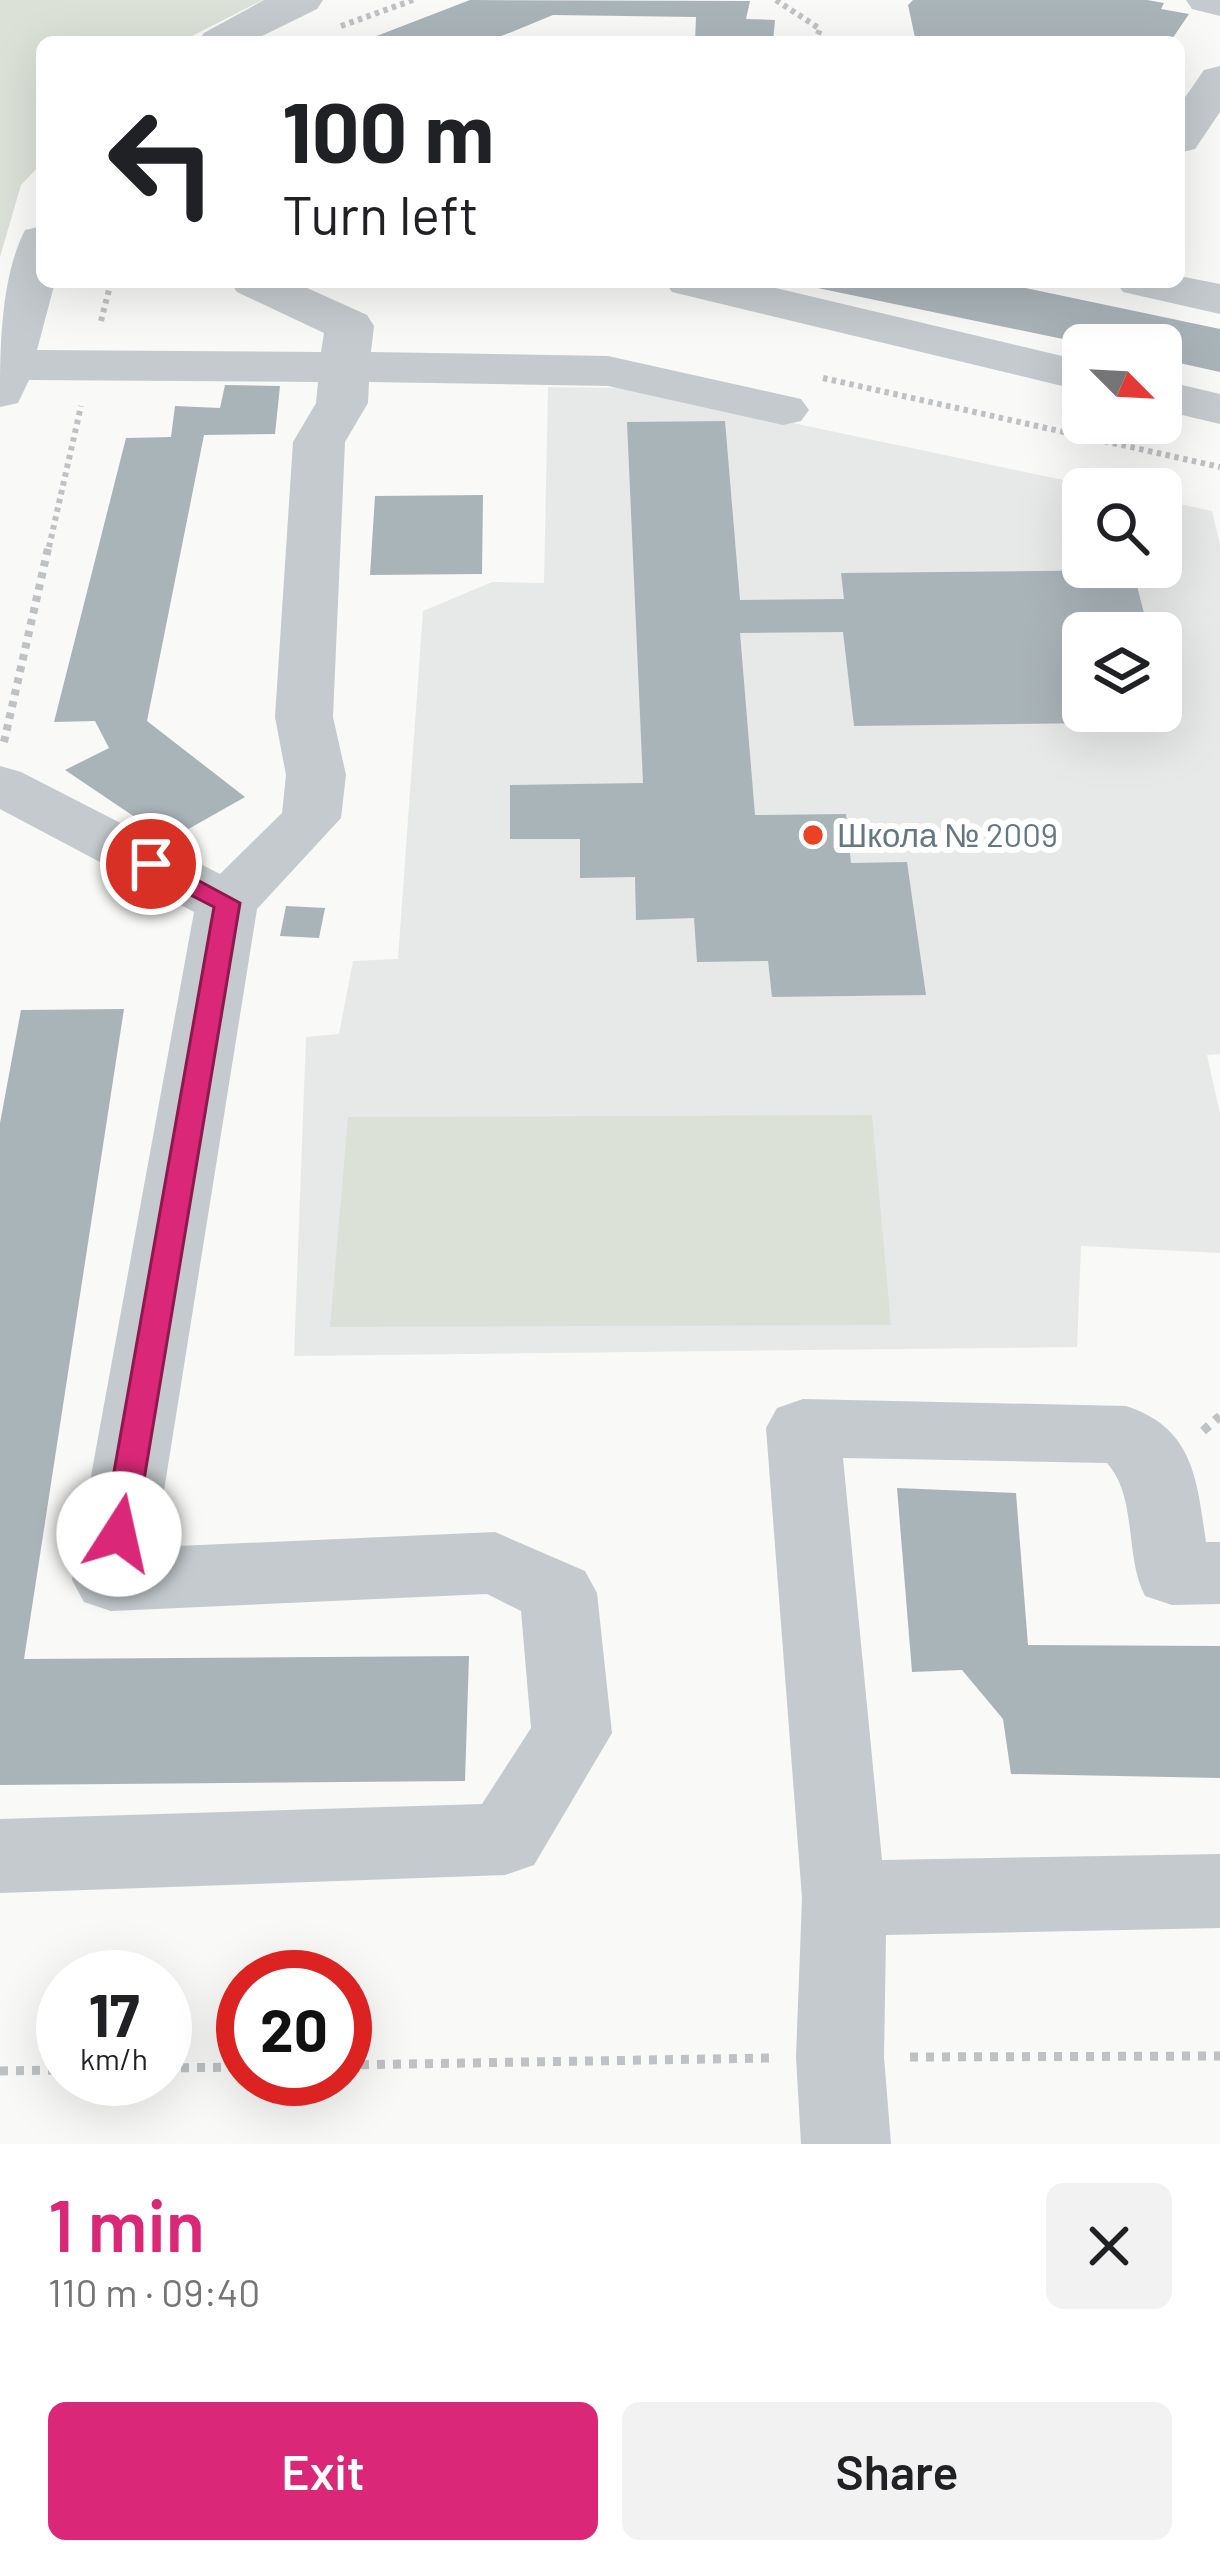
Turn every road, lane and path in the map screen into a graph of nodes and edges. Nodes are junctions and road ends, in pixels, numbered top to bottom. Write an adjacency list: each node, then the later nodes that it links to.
1 (412, 0): 5 (path)
2 (776, 0): 7 (path)
3 (1207, 0): 4 (street)
4 (1220, 3)
5 (316, 15): 6 (street)
6 (229, 36)
7 (817, 36)
8 (1220, 79): 9 (street)
9 (1185, 130)
10 (36, 262): 19 (street)
11 (109, 288): 17 (path)
12 (267, 288): 16 (street)
13 (714, 288): 18 (street)
14 (1168, 288): 15 (street)
15 (1220, 299)
16 (350, 325): 17 (street); 22 (street); 25 (street)
17 (91, 365): 19 (street); 23 (path)
18 (1062, 371)
19 (4, 378)
20 (1182, 400): 21 (street)
21 (1220, 409)
22 (783, 410)
23 (0, 759)
24 (0, 785): 25 (street)
25 (227, 903): 27 (street)
26 (1220, 1573): 29 (street)
27 (0, 1856)
28 (1220, 1891): 29 (street)
29 (844, 1898): 32 (street)
30 (36, 2070): 31 (path)
31 (0, 2071)
32 (846, 2144)

